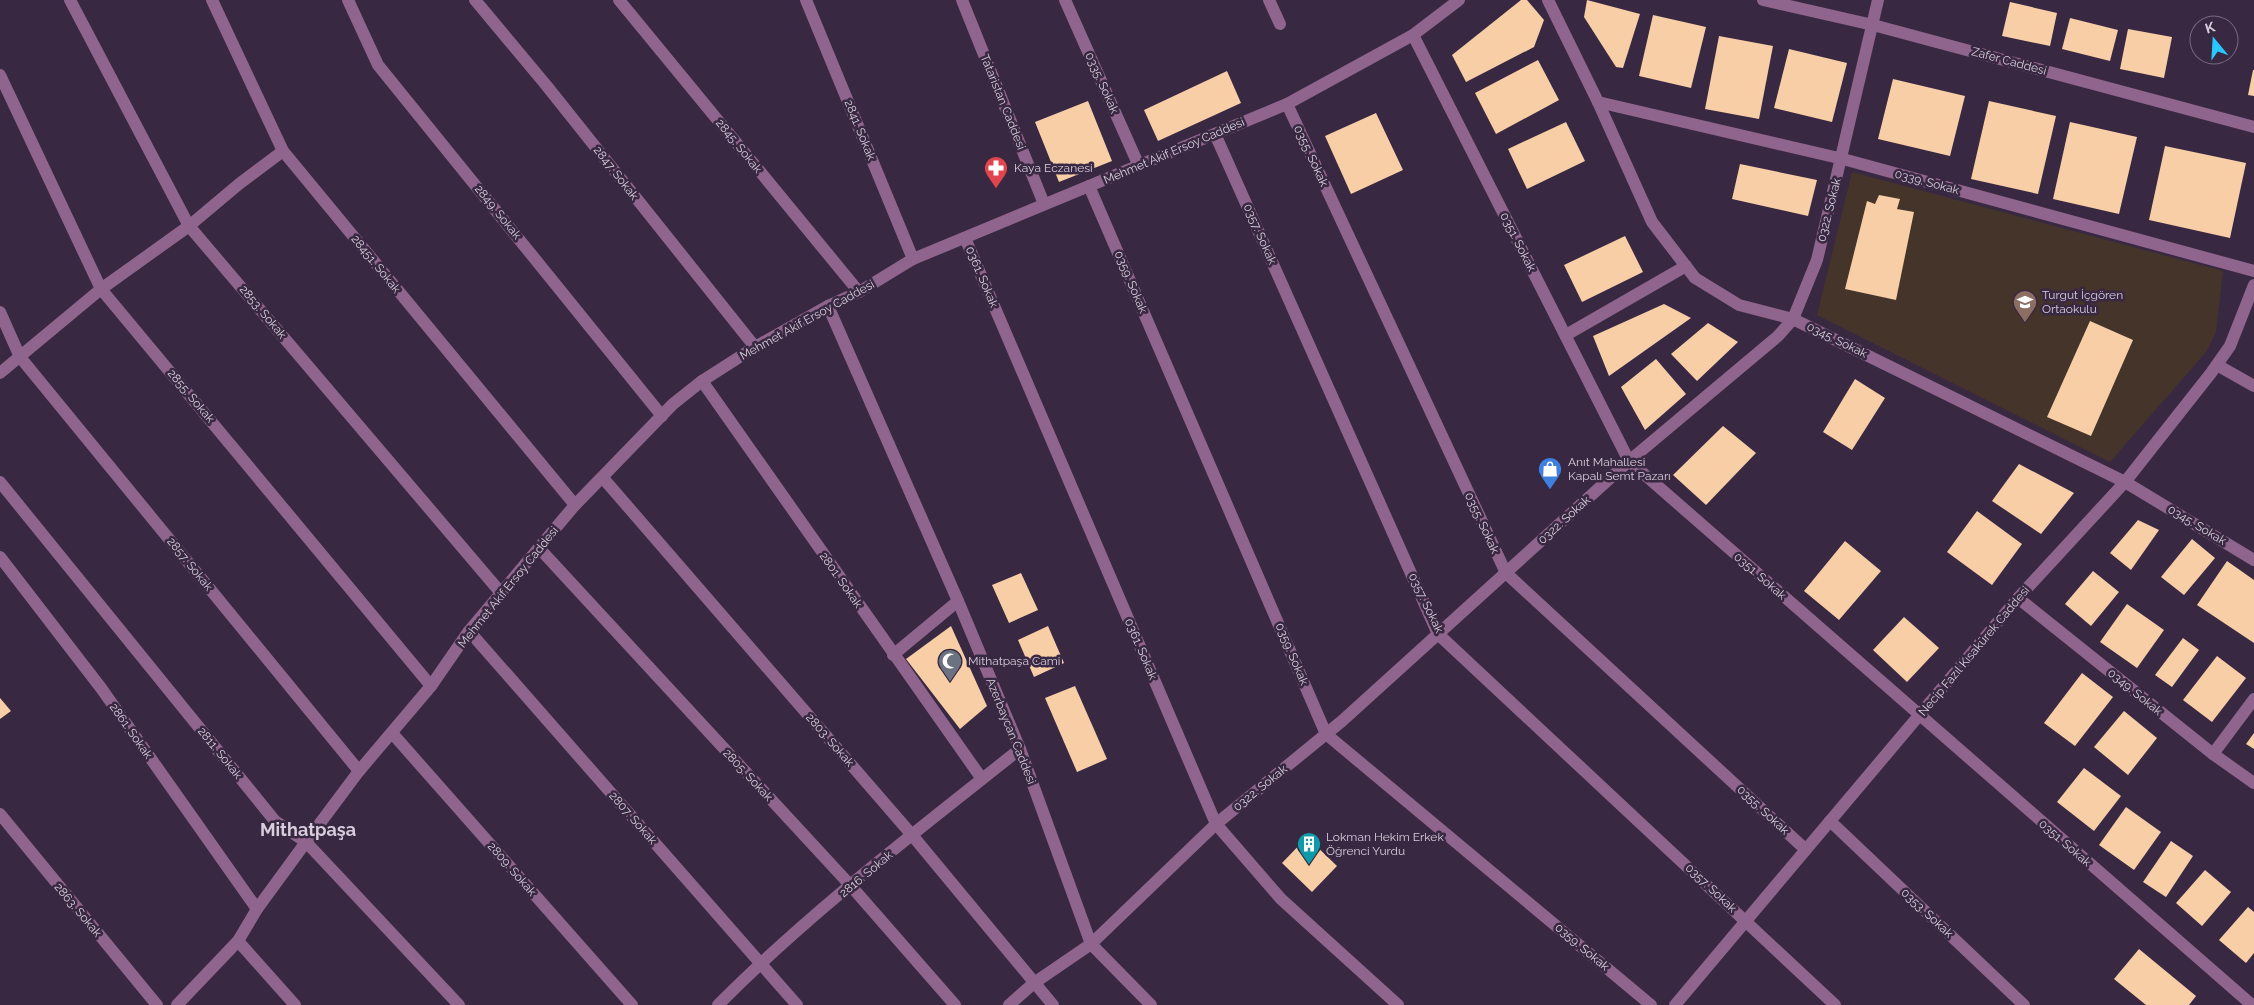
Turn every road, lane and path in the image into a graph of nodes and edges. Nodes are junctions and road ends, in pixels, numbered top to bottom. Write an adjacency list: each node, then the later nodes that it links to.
1 (70, 0): 27 (street, 2853. Sokak)
2 (212, 0): 22 (street, 28451. Sokak)
3 (348, 0): 46 (street, 2849. Sokak)
4 (475, 0): 40 (street, 2847. Sokak)
5 (619, 0): 34 (street, 2845. Sokak)
6 (806, 0): 29 (street, 2841. Sokak)
7 (962, 0): 26 (street, Tataristan Caddesi)
8 (1065, 0): 24 (street, 0335. Sokak)
9 (1269, 0): 14 (street)
10 (1459, 0): 16 (street, Mehmet Akif Ersoy Caddesi)
11 (1548, 0): 18 (street, 0345. Sokak)
12 (1763, 0): 15 (street, Zafer Caddesi)
13 (1878, 0): 15 (street, 0322. Sokak)
14 (1280, 24)
15 (1873, 25): 20 (street, Zafer Caddesi); 23 (street, 0322. Sokak)
16 (1413, 34): 19 (street, Mehmet Akif Ersoy Caddesi); 39 (street, 0351. Sokak)
17 (0, 75): 33 (street, 2855. Sokak)
18 (1598, 102): 23 (street, 0339. Sokak); 30 (street, 0345. Sokak)
19 (1287, 104): 21 (street, Mehmet Akif Ersoy Caddesi); 55 (street, 0355. Sokak)
20 (2254, 127)
21 (1215, 134): 24 (street, Mehmet Akif Ersoy Caddesi); 60 (street, 0357. Sokak)
22 (283, 151): 27 (street); 51 (street, 28451. Sokak)
23 (1842, 158): 31 (street, 0339. Sokak); 38 (street, 0322. Sokak)
24 (1139, 166): 25 (street, Mehmet Akif Ersoy Caddesi)
25 (1089, 186): 26 (street, Mehmet Akif Ersoy Caddesi); 66 (street, 0359. Sokak)
26 (1044, 204): 28 (street, Mehmet Akif Ersoy Caddesi)
27 (189, 226): 33 (street); 56 (street, 2853. Sokak)
28 (965, 238): 29 (street, Mehmet Akif Ersoy Caddesi); 74 (street, 0361. Sokak)
29 (913, 259): 34 (street, Mehmet Akif Ersoy Caddesi)
30 (1686, 266): 38 (street, 0345. Sokak); 39 (street)
31 (2254, 271)
32 (2254, 285): 37 (street, Necip Fazıl Kısakürek Caddesi)
33 (101, 289): 41 (street); 62 (street, 2855. Sokak)
34 (859, 292): 35 (street, Mehmet Akif Ersoy Caddesi)
35 (828, 306): 40 (street, Mehmet Akif Ersoy Caddesi); 58 (street, Azerbaycan Caddesi)
36 (0, 312): 41 (street, 2857. Sokak)
37 (2249, 314): 42 (street, Necip Fazıl Kısakürek Caddesi)
38 (1793, 319): 47 (street, 0322. Sokak); 50 (street, 0345. Sokak)
39 (1566, 335): 47 (street, 0351. Sokak)
40 (755, 347): 44 (street, Mehmet Akif Ersoy Caddesi)
41 (20, 358): 43 (street); 69 (street, 2857. Sokak)
42 (2217, 365): 45 (street); 50 (street, Necip Fazıl Kısakürek Caddesi)
43 (0, 373)
44 (702, 380): 46 (street, Mehmet Akif Ersoy Caddesi); 61 (street, 2801. Sokak)
45 (2254, 386)
46 (662, 416): 48 (street, Mehmet Akif Ersoy Caddesi)
47 (1630, 461): 55 (street, 0322. Sokak); 64 (street, 0351. Sokak)
48 (603, 478): 51 (street, Mehmet Akif Ersoy Caddesi); 75 (street, 2803. Sokak)
49 (0, 482): 76 (street, 2811. Sokak)
50 (2125, 482): 54 (street, 0345. Sokak); 57 (street, Necip Fazıl Kısakürek Caddesi)
51 (575, 505): 52 (street, Mehmet Akif Ersoy Caddesi)
52 (539, 548): 56 (street, Mehmet Akif Ersoy Caddesi); 78 (street, 2805. Sokak)
53 (0, 557): 79 (street, 2861. Sokak)
54 (2254, 560)
55 (1506, 573): 60 (street, 0322. Sokak); 77 (street, 0355. Sokak)
56 (501, 593): 59 (street, Mehmet Akif Ersoy Caddesi)
57 (2018, 598): 64 (street, Necip Fazıl Kısakürek Caddesi); 68 (street, 0349. Sokak)
58 (958, 600): 61 (street); 67 (street, Azerbaycan Caddesi)
59 (469, 631): 62 (street, Mehmet Akif Ersoy Caddesi); 83 (street, 2807. Sokak)
60 (1438, 634): 66 (street, 0322. Sokak); 80 (street, 0357. Sokak)
61 (893, 655): 70 (street, 2801. Sokak)
62 (431, 686): 65 (street, Mehmet Akif Ersoy Caddesi)
63 (2254, 699): 68 (street)
64 (1919, 716): 73 (street, Necip Fazıl Kısakürek Caddesi); 101 (street, 0351. Sokak)
65 (392, 733): 69 (street, Mehmet Akif Ersoy Caddesi); 89 (street, 2809. Sokak)
66 (1326, 734): 74 (street, 0322. Sokak); 97 (street, 0359. Sokak)
67 (1020, 750): 70 (street, 2816. Sokak); 82 (street, Azerbaycan Caddesi)
68 (2213, 754): 71 (street, 0349. Sokak)
69 (359, 771): 76 (street, Mehmet Akif Ersoy Caddesi)
70 (982, 780): 75 (street, 2816. Sokak)
71 (2254, 783)
72 (0, 814): 85 (street, 2863. Sokak)
73 (1830, 821): 77 (street, Necip Fazıl Kısakürek Caddesi); 100 (street, 0353. Sokak)
74 (1216, 824): 82 (street, 0322. Sokak); 96 (street, 0361. Sokak)
75 (912, 834): 78 (street, 2816. Sokak); 84 (street, 2803. Sokak)
76 (306, 842): 79 (street, Mehmet Akif Ersoy Caddesi); 88 (street, 2811. Sokak)
77 (1805, 849): 80 (street, Necip Fazıl Kısakürek Caddesi)
78 (851, 886): 83 (street, 2816. Sokak); 92 (street, 2805. Sokak)
79 (257, 909): 81 (street, Mehmet Akif Ersoy Caddesi)
80 (1746, 920): 98 (street, Necip Fazıl Kısakürek Caddesi); 99 (street, 0357. Sokak)
81 (238, 941): 86 (street, Mehmet Akif Ersoy Caddesi); 87 (street)
82 (1090, 944): 84 (street, 0322. Sokak); 95 (street, Azerbaycan Caddesi)
83 (760, 962): 90 (street, 2816. Sokak); 91 (street, 2807. Sokak)
84 (1034, 983): 93 (street, 0322. Sokak); 94 (street, 2803. Sokak)
85 (157, 1005)
86 (178, 1005)
87 (295, 1005)
88 (459, 1005)
89 (632, 1005)
90 (718, 1005)
91 (797, 1005)
92 (955, 1005)
93 (1010, 1005)
94 (1053, 1005)
95 (1151, 1005)
96 (1398, 1005)
97 (1651, 1005)
98 (1675, 1005)
99 (1835, 1005)
100 (2024, 1005)
101 (2252, 1005)

